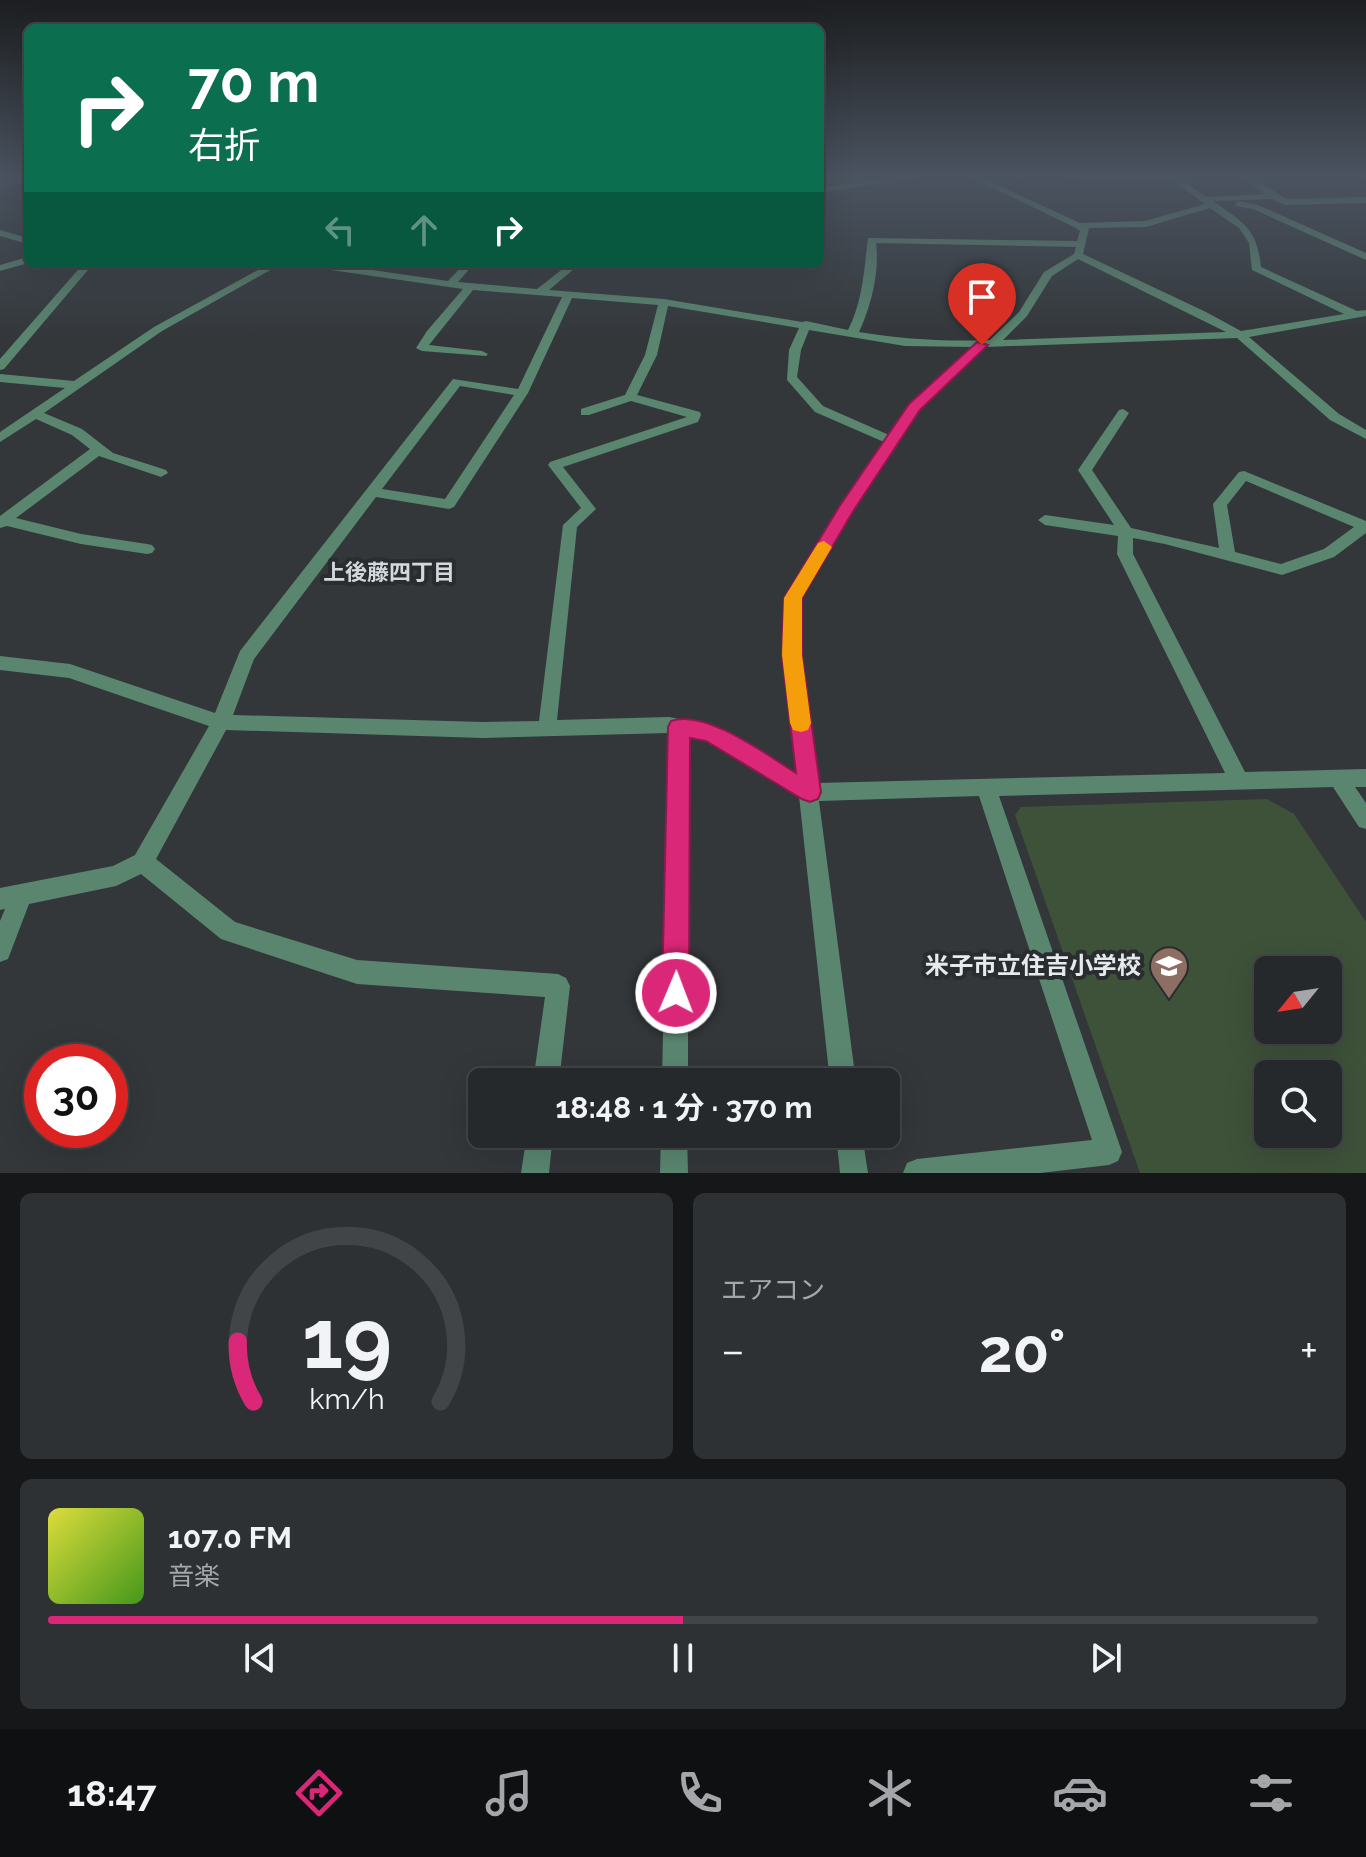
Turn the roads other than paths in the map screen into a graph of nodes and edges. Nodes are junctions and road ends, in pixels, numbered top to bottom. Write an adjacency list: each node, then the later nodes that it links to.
1 (1085, 230): 9 (street)
2 (1245, 230): 23 (street)
3 (1305, 230): 10 (street)
4 (0, 233): 6 (street)
5 (24, 234): 6 (street)
6 (14, 237): 7 (street); 8 (street)
7 (24, 240)
8 (0, 242)
9 (1080, 249): 25 (street); 26 (street); 27 (street)
10 (1366, 257)
11 (24, 261): 12 (street)
12 (0, 268)
13 (85, 268): 29 (street)
14 (269, 268): 31 (street)
15 (337, 268): 18 (street)
16 (465, 268): 18 (street)
17 (570, 268): 20 (street)
18 (450, 285): 19 (street)
19 (470, 287): 20 (street); 28 (street)
20 (542, 290): 21 (street)
21 (569, 293): 22 (street); 32 (street)
22 (664, 302): 24 (street); 33 (street)
23 (1363, 316): 26 (street)
24 (806, 324): 25 (street); 39 (street)
25 (853, 332): 27 (street)
26 (1240, 335): 27 (street); 37 (street)
27 (987, 345): 39 (street)
28 (482, 354)
29 (0, 366)
30 (0, 378): 31 (street)
31 (77, 385): 36 (street)
32 (522, 393): 42 (street); 42 (street)
33 (631, 397): 34 (street); 52 (street)
34 (585, 412)
35 (1123, 413): 46 (street)
36 (35, 414): 38 (street); 40 (street)
37 (1366, 435)
38 (0, 438)
39 (892, 441): 57 (street)
40 (98, 450): 41 (street); 44 (street)
41 (161, 473)
42 (373, 492): 50 (street)
43 (1045, 520): 46 (street)
44 (2, 522): 47 (street)
45 (1365, 526): 48 (street); 48 (street)
46 (1126, 532): 48 (street); 55 (street)
47 (147, 549)
48 (1228, 556)
49 (0, 663): 50 (street)
50 (221, 722): 52 (street); 59 (street)
51 (679, 727): 52 (street); 57 (street); 63 (street)
52 (547, 728)
53 (1366, 778): 54 (street)
54 (1338, 779): 55 (street); 58 (street)
55 (1239, 781): 56 (street)
56 (986, 788): 57 (street); 71 (street)
57 (810, 792): 64 (street)
58 (1366, 820)
59 (143, 862): 60 (street); 62 (street)
60 (11, 897): 61 (street)
61 (0, 951)
62 (548, 1068)
63 (675, 1068)
64 (841, 1068)
65 (538, 1148): 68 (street)
66 (674, 1148): 69 (street)
67 (851, 1148): 70 (street)
68 (535, 1173)
69 (674, 1173)
70 (854, 1173)
71 (917, 1173)

